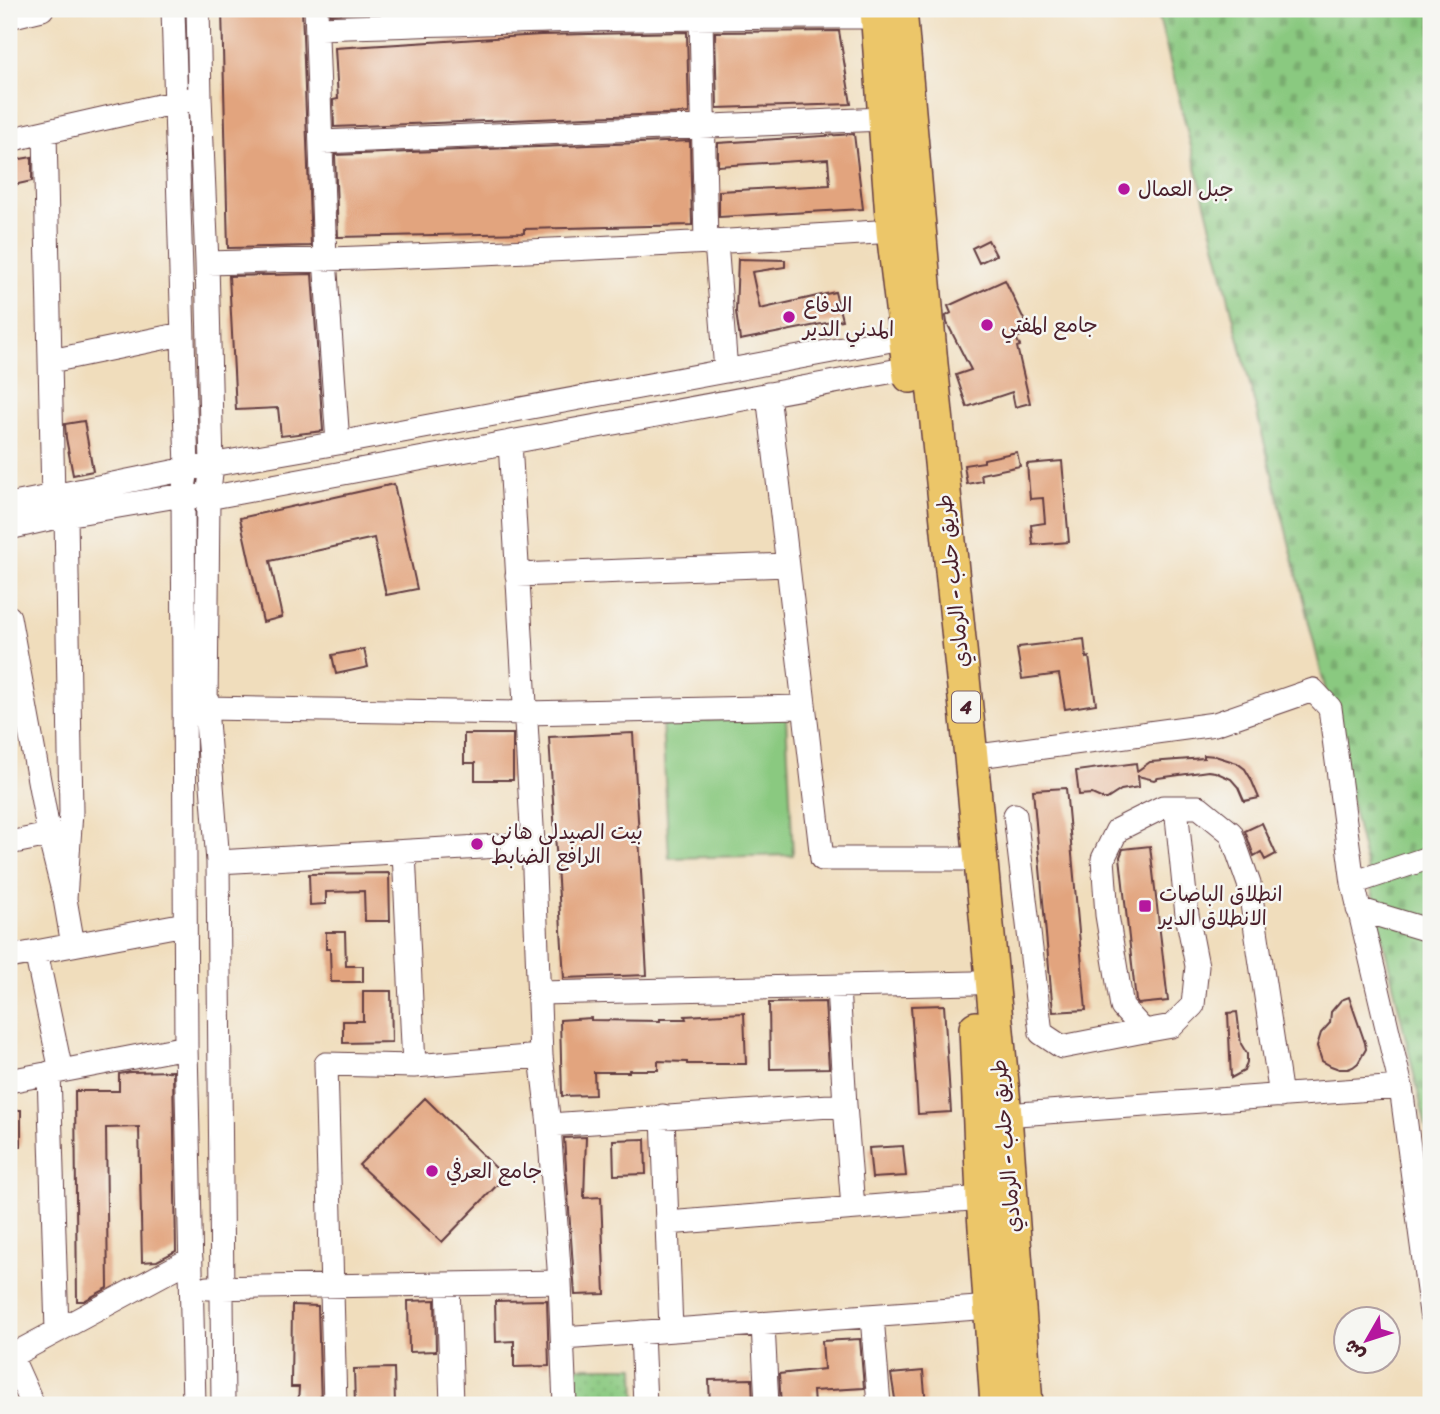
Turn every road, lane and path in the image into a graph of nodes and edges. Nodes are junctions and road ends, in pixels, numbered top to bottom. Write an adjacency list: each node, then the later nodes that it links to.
1 (42, 9): 7 (street)
2 (173, 9): 11 (street)
3 (198, 9): 10 (street)
4 (885, 11): 5 (street); 12 (highway, طريق حلب - الرمادي / 4); 22 (highway, طريق حلب - الرمادي / 4)
5 (739, 13): 9 (street)
6 (609, 14): 8 (street); 9 (street)
7 (9, 17)
8 (316, 19): 16 (street)
9 (701, 19): 13 (street)
10 (200, 97): 11 (street); 20 (street)
11 (176, 102): 14 (street); 21 (street)
12 (884, 119): 13 (street); 17 (highway, طريق حلب - الرمادي / 4)
13 (704, 125): 16 (street); 18 (street)
14 (45, 132): 15 (street); 23 (street)
15 (9, 140)
16 (321, 142): 19 (street)
17 (893, 231): 18 (street); 22 (highway, طريق حلب - الرمادي / 4)
18 (711, 243): 19 (street); 24 (street)
19 (325, 260): 20 (street); 27 (street)
20 (207, 263): 28 (street)
21 (182, 334): 23 (street); 29 (street)
22 (918, 350): 24 (street); 25 (street); 43 (highway, طريق حلب - الرمادي / 4); 51 (highway, طريق حلب - الرمادي / 4)
23 (51, 361): 33 (street)
24 (726, 371): 27 (street)
25 (768, 394): 26 (street); 35 (street)
26 (510, 442): 31 (street); 36 (street)
27 (338, 443): 28 (street)
28 (212, 465): 29 (street); 31 (street)
29 (187, 469): 30 (street); 33 (street)
30 (183, 495): 31 (street); 33 (street); 56 (street)
31 (208, 498): 40 (street)
32 (9, 505): 33 (street)
33 (60, 506): 34 (street); 54 (street)
34 (9, 528)
35 (787, 565): 36 (street); 39 (street)
36 (517, 575): 41 (street)
37 (9, 617): 38 (street)
38 (12, 645): 42 (street)
39 (804, 707): 41 (street); 51 (street)
40 (206, 708): 41 (street); 52 (street)
41 (525, 713): 48 (street)
42 (19, 734): 46 (street)
43 (971, 757): 53 (street); 73 (highway, طريق حلب - الرمادي / 4)
44 (1176, 807): 64 (street); 64 (street); 71 (street)
45 (1015, 815): 64 (street)
46 (50, 835): 47 (street); 54 (street)
47 (9, 843)
48 (533, 844): 49 (street); 63 (street)
49 (404, 852): 52 (street); 67 (street)
50 (1431, 857): 53 (street)
51 (962, 859): 61 (highway, طريق حلب - الرمادي / 4)
52 (218, 862): 83 (street)
53 (1353, 883): 55 (street)
54 (65, 899): 58 (street)
55 (1358, 909): 57 (street); 70 (street)
56 (185, 924): 58 (street); 65 (street)
57 (1431, 931)
58 (73, 945): 59 (street)
59 (36, 952): 60 (street); 68 (street)
60 (9, 957)
61 (974, 984): 62 (street); 76 (highway, طريق حلب - الرمادي / 4)
62 (838, 987): 63 (street); 72 (street)
63 (539, 993): 66 (street)
64 (1144, 1031)
65 (186, 1047): 68 (street); 79 (street)
66 (541, 1056): 67 (street); 75 (street)
67 (414, 1066): 82 (street)
68 (55, 1072): 69 (street); 90 (street)
69 (9, 1081)
70 (1401, 1087): 71 (street); 86 (street)
71 (1281, 1096): 73 (street)
72 (845, 1105): 74 (street); 77 (street)
73 (1005, 1115): 104 (highway, طريق حلب - الرمادي / 4)
74 (663, 1116): 75 (street); 78 (street)
75 (549, 1125): 80 (street)
76 (983, 1198): 77 (street); 85 (highway, طريق حلب - الرمادي / 4)
77 (853, 1208): 78 (street)
78 (667, 1223): 89 (street)
79 (191, 1259): 84 (street); 90 (street)
80 (560, 1282): 81 (street); 92 (street)
81 (448, 1284): 82 (street); 98 (street)
82 (331, 1286): 83 (street); 97 (street)
83 (221, 1288): 84 (street); 96 (street)
84 (191, 1289): 95 (street)
85 (991, 1307): 87 (street); 103 (highway, طريق حلب - الرمادي / 4)
86 (1431, 1313)
87 (872, 1316): 88 (street); 102 (street)
88 (763, 1324): 89 (street); 101 (street)
89 (671, 1330): 91 (street)
90 (57, 1331): 93 (street)
91 (642, 1332): 92 (street); 100 (street)
92 (563, 1338): 99 (street)
93 (10, 1356): 94 (street)
94 (33, 1405)
95 (193, 1405)
96 (223, 1405)
97 (335, 1405)
98 (452, 1405)
99 (565, 1405)
100 (645, 1405)
101 (767, 1405)
102 (879, 1405)
103 (997, 1405)
104 (1026, 1405)

